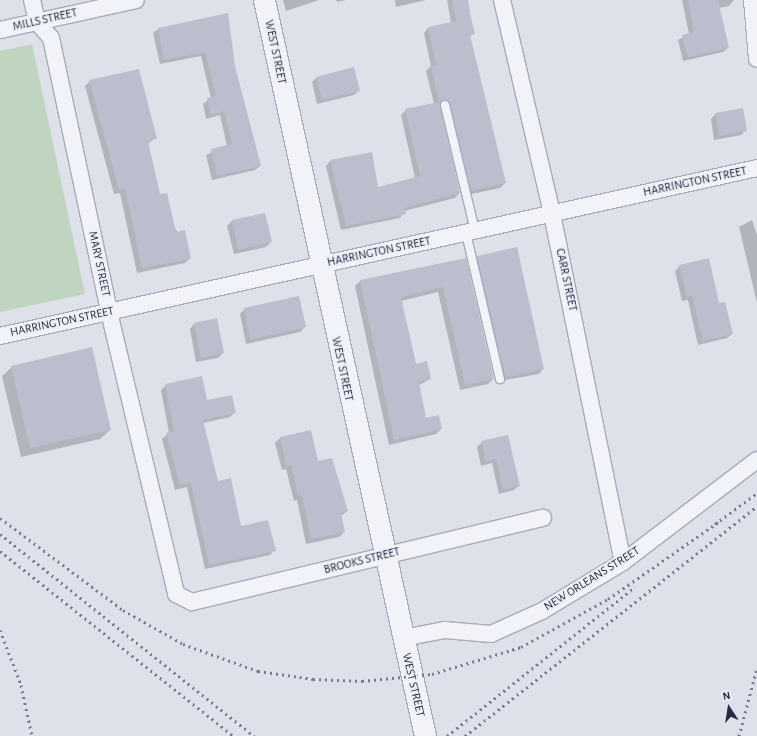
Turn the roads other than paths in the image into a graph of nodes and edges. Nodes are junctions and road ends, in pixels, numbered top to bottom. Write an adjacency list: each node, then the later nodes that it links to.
1 (32, 0): 6 (street)
2 (136, 0): 6 (street, MILLS STREET)
3 (264, 0): 13 (street, WEST STREET)
4 (502, 0): 11 (street, CARR STREET)
5 (752, 0): 8 (street)
6 (37, 22): 7 (street, MILLS STREET); 14 (street, MARY STREET)
7 (0, 30)
8 (757, 59)
9 (445, 104): 12 (lane)
10 (757, 168): 11 (street, HARRINGTON STREET)
11 (552, 214): 12 (street, HARRINGTON STREET); 20 (street, CARR STREET)
12 (471, 232): 13 (street, HARRINGTON STREET); 16 (lane)
13 (320, 265): 14 (street, HARRINGTON STREET); 19 (street, WEST STREET)
14 (109, 312): 15 (street, HARRINGTON STREET); 21 (street, MARY STREET)
15 (0, 336)
16 (500, 379)
17 (757, 460): 20 (street, NEW ORLEANS STREET)
18 (543, 518): 19 (street, BROOKS STREET)
19 (383, 555): 21 (street, BROOKS STREET); 22 (street, WEST STREET)
20 (623, 562): 22 (street, NEW ORLEANS STREET)
21 (181, 599)
22 (403, 638): 23 (street, WEST STREET)
23 (425, 736)

